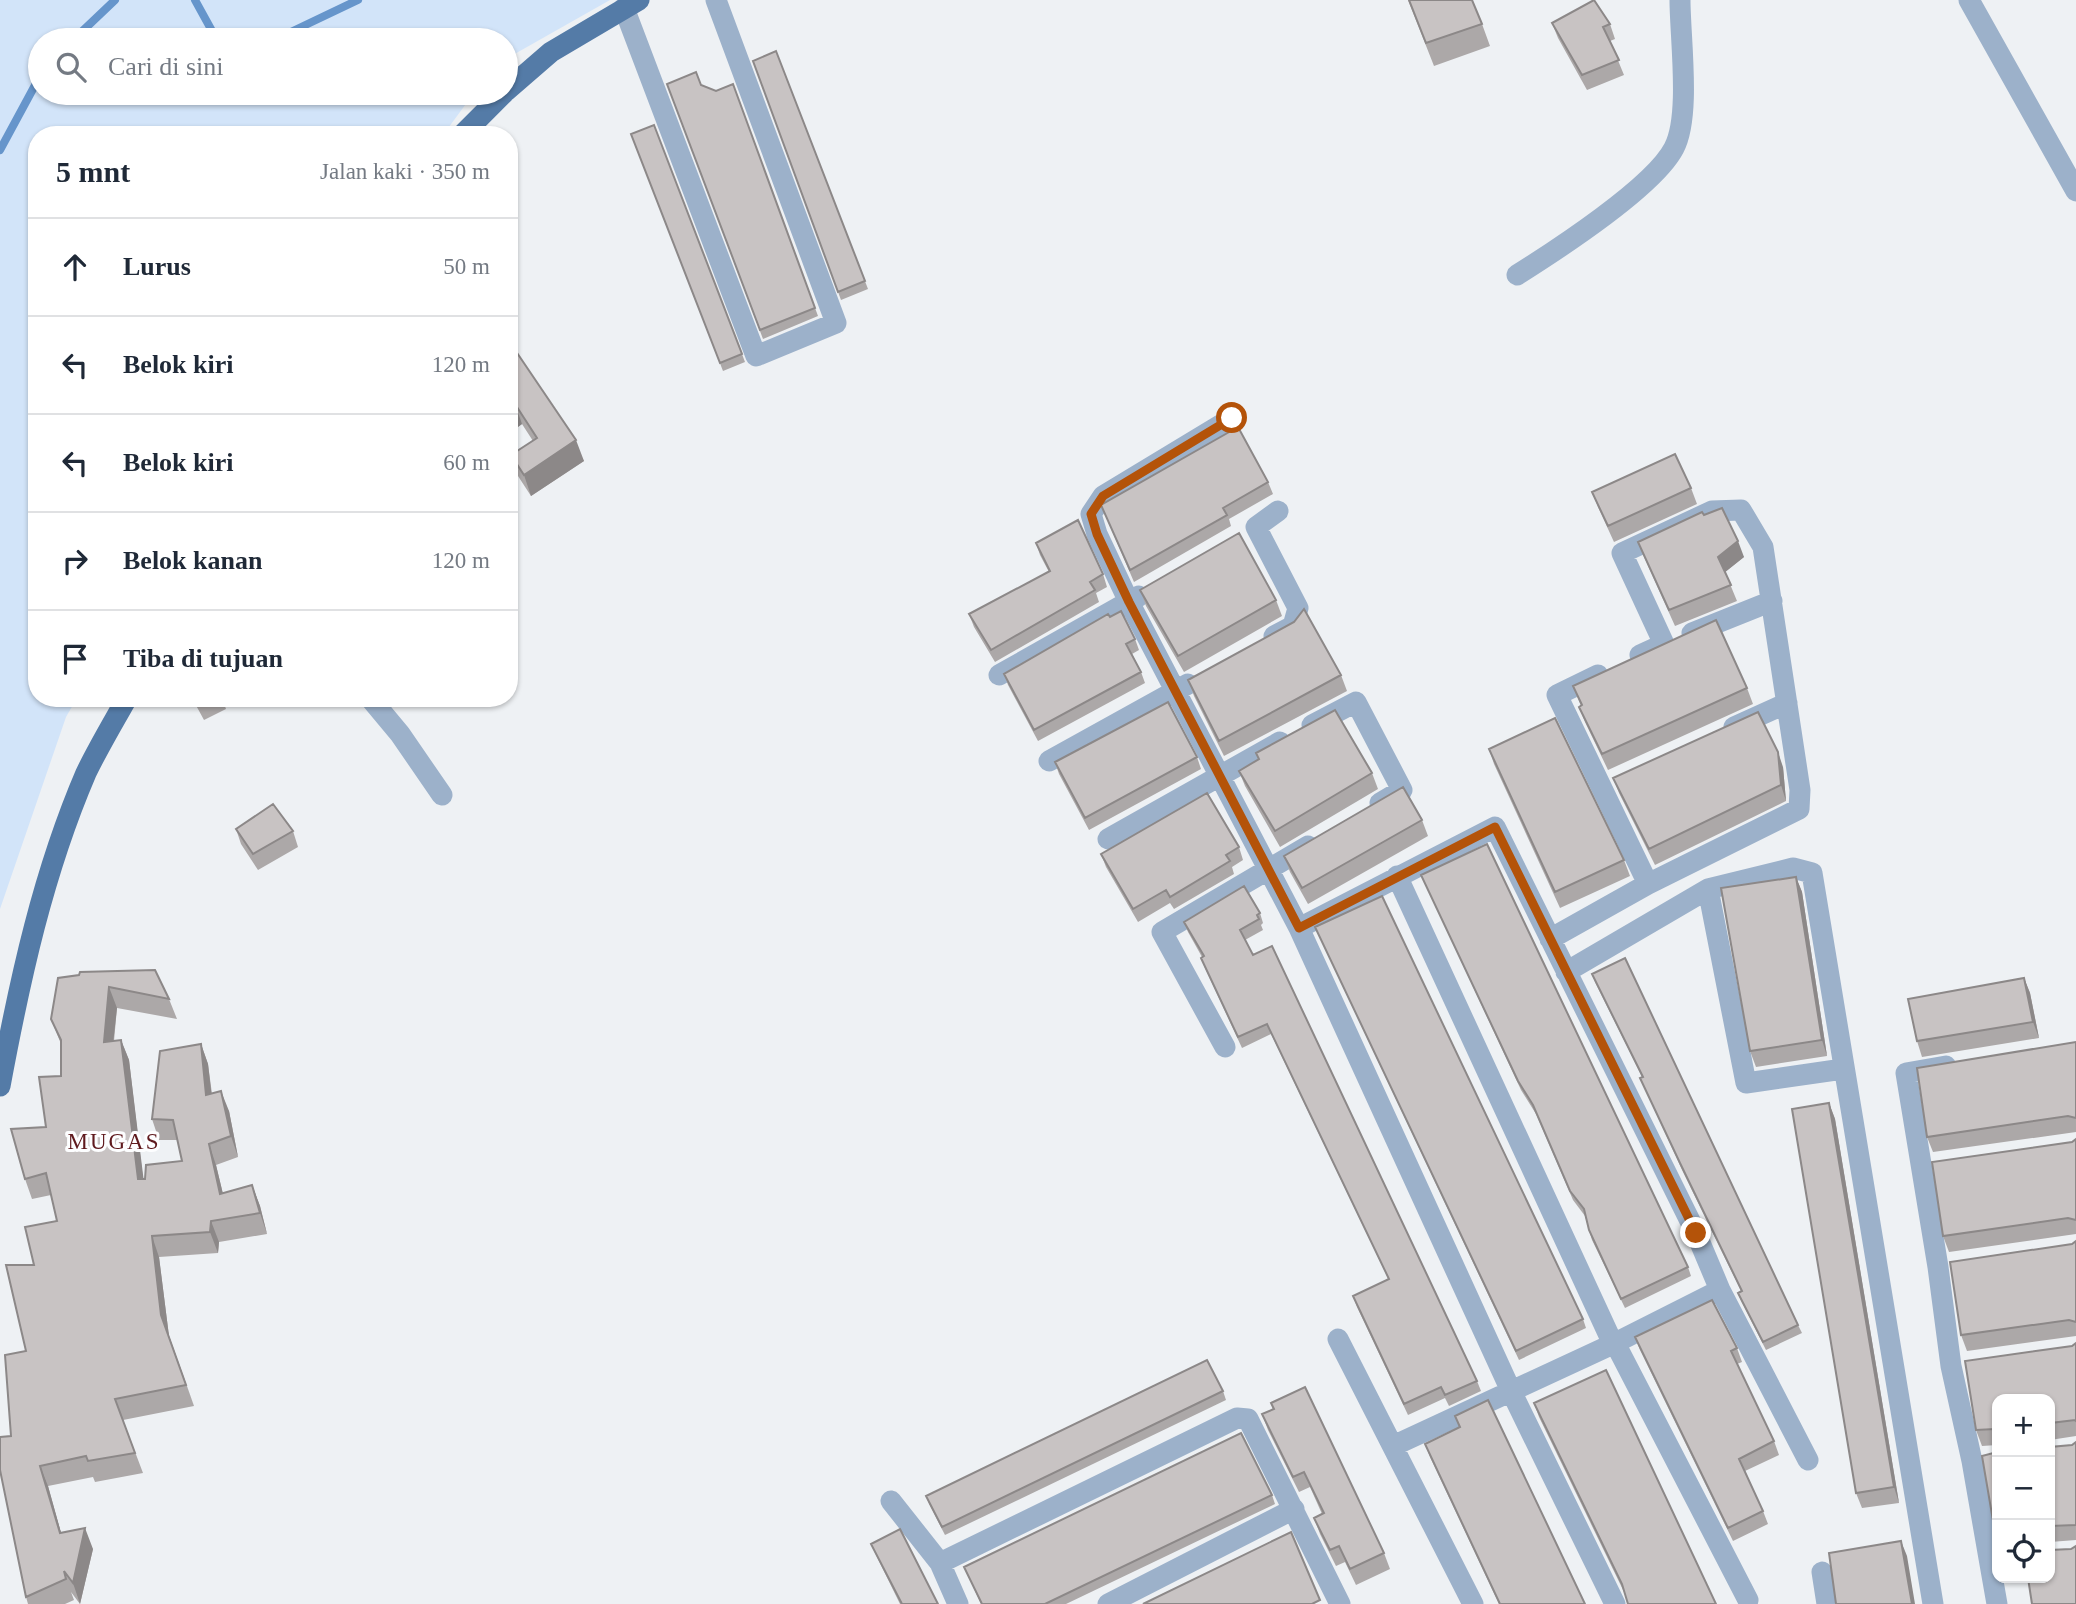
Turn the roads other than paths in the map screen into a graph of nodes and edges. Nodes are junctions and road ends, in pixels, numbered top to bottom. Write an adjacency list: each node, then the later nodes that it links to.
1 (716, 0): 4 (street)
2 (1679, 0): 9 (street)
3 (1969, 0): 8 (street)
4 (632, 4): 5 (main road)
5 (518, 81)
6 (492, 105): 7 (main road)
7 (471, 126)
8 (2076, 191)
9 (1517, 275)
10 (1232, 418): 16 (street)
11 (1278, 512): 12 (street)
12 (1256, 527): 13 (street); 18 (street)
13 (1233, 541)
14 (1152, 588): 16 (street)
15 (1772, 601): 17 (street); 17 (street); 22 (street)
16 (1129, 602): 20 (street); 21 (street)
17 (1664, 644): 29 (street)
18 (1258, 645)
19 (1212, 670): 21 (street)
20 (999, 675)
21 (1176, 690): 26 (street); 27 (street)
22 (1787, 703): 25 (street); 36 (street)
23 (122, 707): 44 (main road)
24 (378, 707): 30 (street)
25 (1712, 737)
26 (1049, 761)
27 (1221, 774): 31 (street); 33 (street); 34 (street)
28 (1625, 776): 29 (street)
29 (1601, 787): 36 (street)
30 (442, 795)
31 (1366, 812)
32 (1329, 833): 34 (street)
33 (1108, 839)
34 (1269, 869): 38 (street); 41 (street)
35 (1397, 876): 38 (street); 39 (street); 49 (street)
36 (1648, 884): 39 (street)
37 (1708, 889): 40 (street); 43 (street); 43 (street)
38 (1299, 928): 52 (street)
39 (1550, 939): 40 (street)
40 (1566, 972): 47 (street)
41 (1225, 1047)
42 (1972, 1062): 46 (street)
43 (1843, 1069): 70 (street)
44 (0, 1086)
45 (1948, 1164): 46 (street)
46 (1923, 1167): 51 (street)
47 (1720, 1290): 49 (street); 55 (street)
48 (1338, 1339): 53 (street)
49 (1614, 1344): 52 (street); 63 (street)
50 (1976, 1363): 51 (street)
51 (1951, 1366): 56 (street)
52 (1511, 1391): 53 (street); 68 (street)
53 (1393, 1446): 67 (street)
54 (1992, 1458): 56 (street)
55 (1808, 1460)
56 (1972, 1461): 59 (street)
57 (891, 1501): 60 (street)
58 (1294, 1509): 60 (street); 65 (street); 66 (street)
59 (1992, 1556)
60 (940, 1563): 64 (street)
61 (1822, 1572): 69 (street)
62 (1995, 1583): 71 (street)
63 (1748, 1600)
64 (958, 1604)
65 (1108, 1604)
66 (1340, 1604)
67 (1473, 1604)
68 (1615, 1604)
69 (1827, 1604)
70 (1933, 1604)
71 (1997, 1604)

